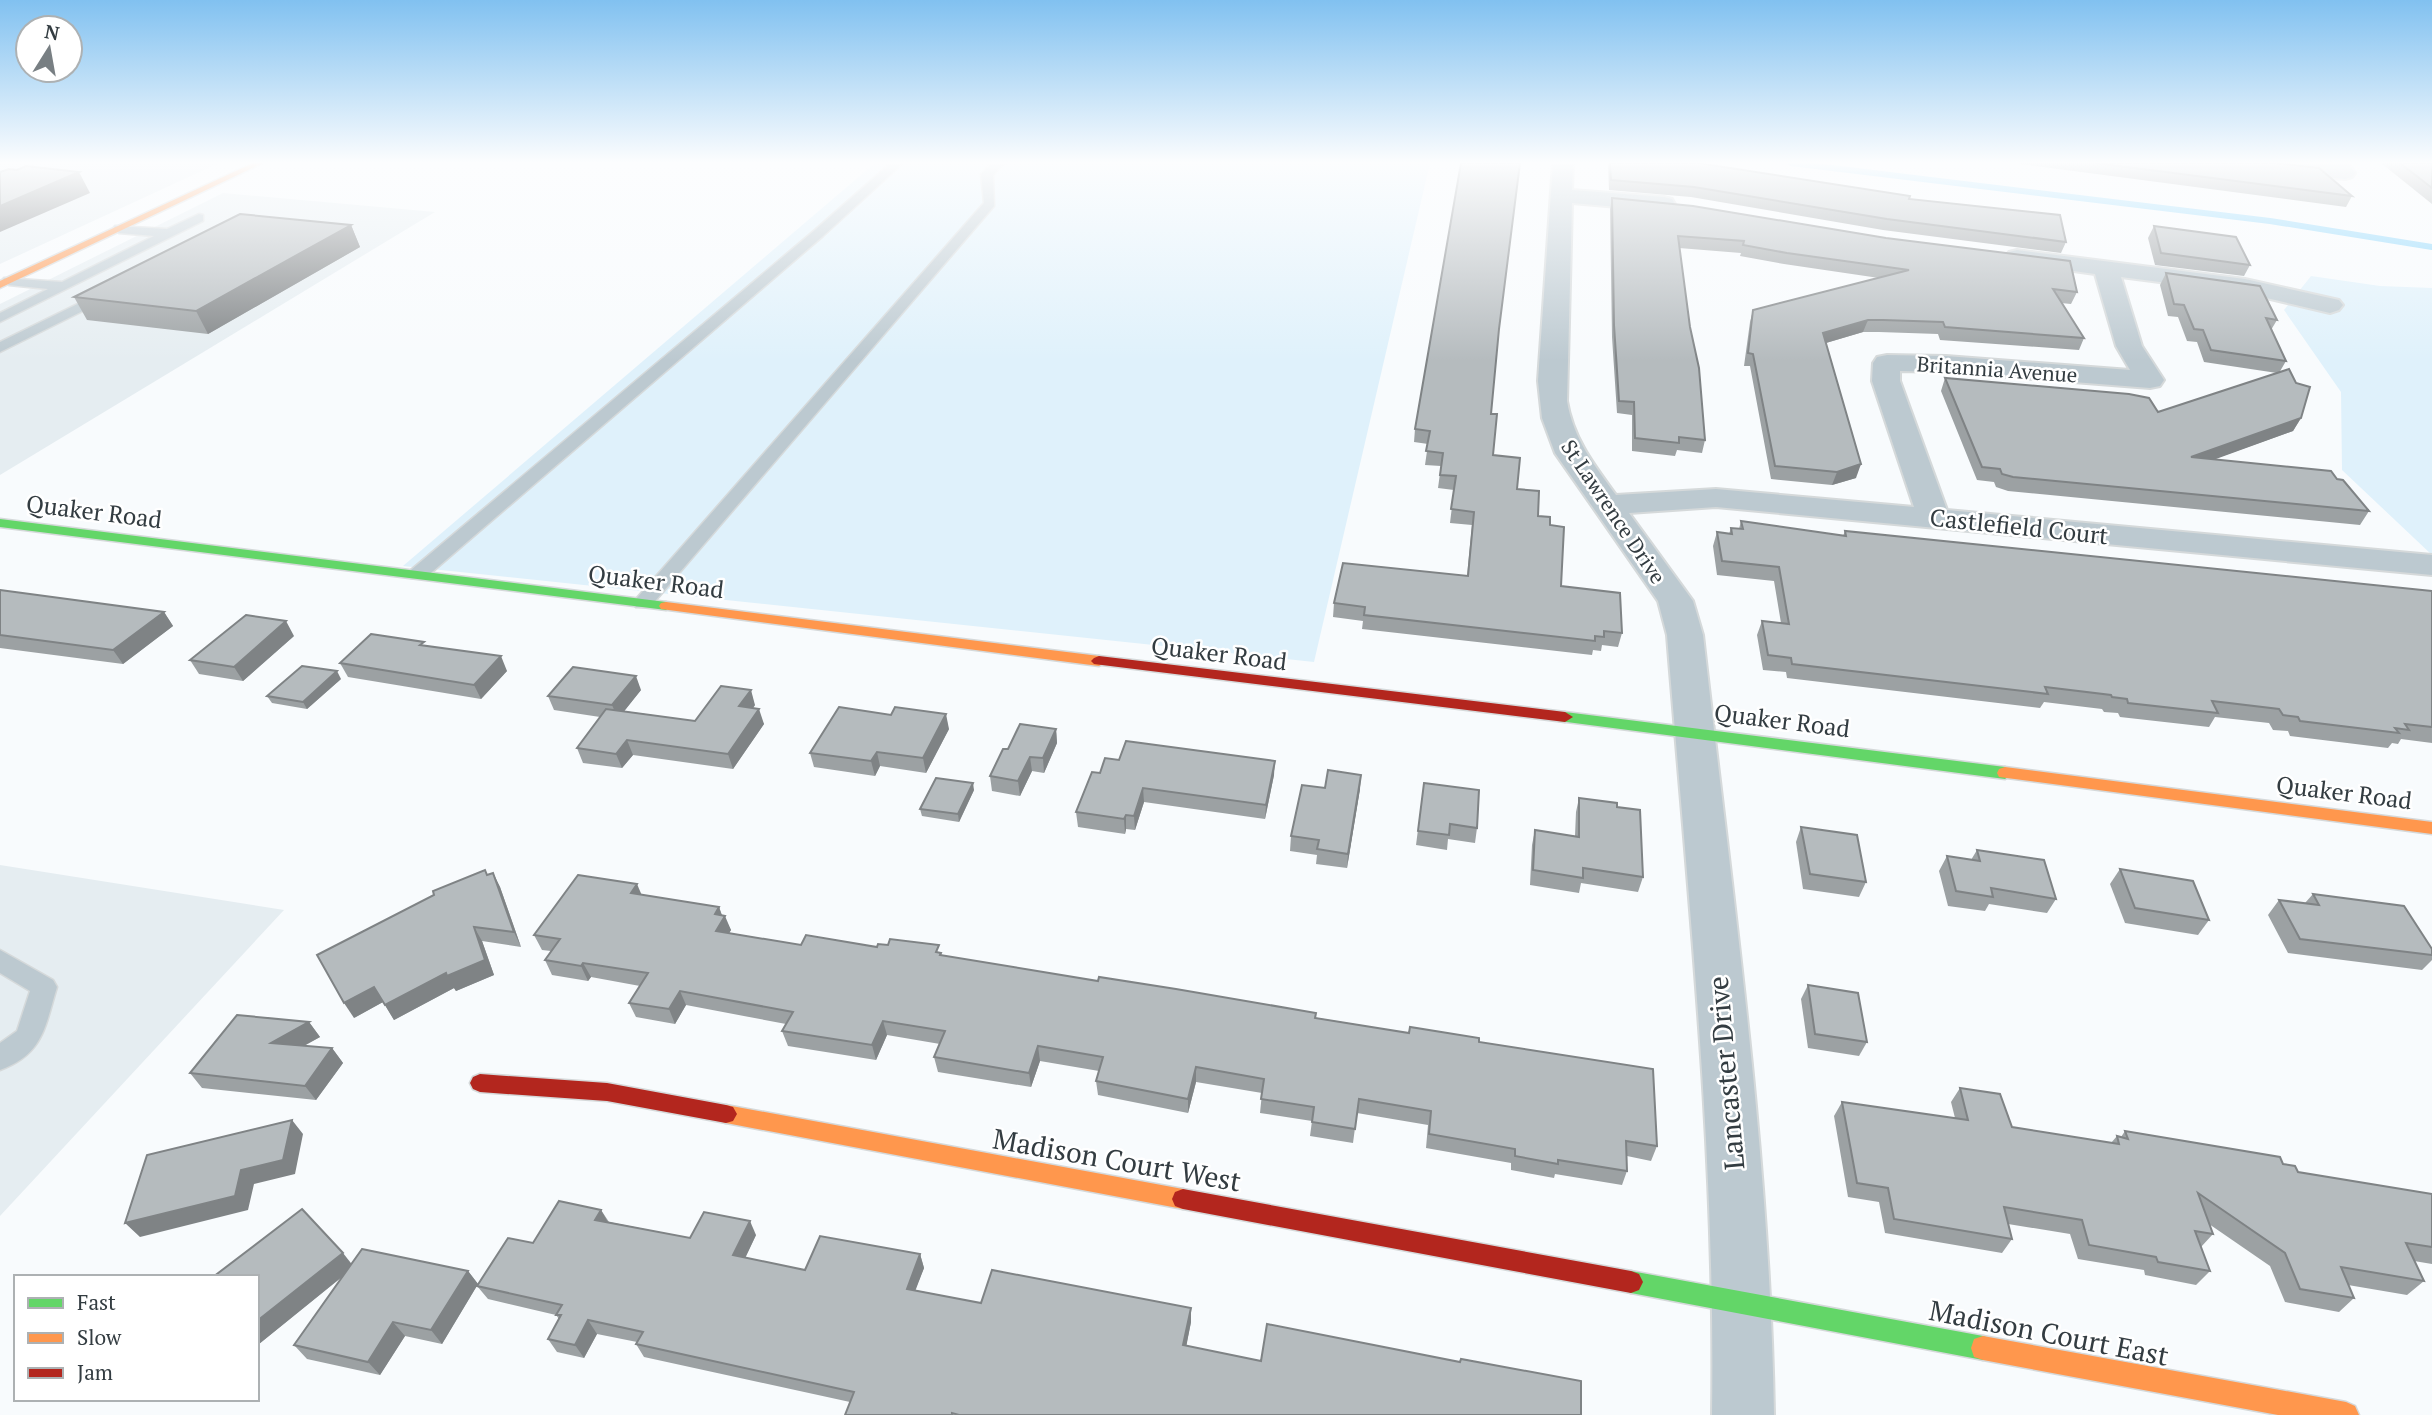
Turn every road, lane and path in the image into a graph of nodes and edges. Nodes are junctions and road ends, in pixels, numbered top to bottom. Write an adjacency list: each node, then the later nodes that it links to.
1 (119, 229): 6 (lane); 12 (street)
2 (178, 229): 6 (lane)
3 (824, 229): 23 (lane)
4 (967, 229): 24 (lane)
5 (1560, 229): 19 (street, St Lawrence Drive)
6 (170, 233): 7 (lane); 9 (lane)
7 (193, 235)
8 (1997, 255): 11 (street)
9 (113, 261): 10 (lane); 13 (lane)
10 (138, 264)
11 (2106, 269): 14 (street); 20 (street, Britannia Avenue)
12 (4, 280): 13 (lane)
13 (63, 286): 15 (lane); 17 (lane)
14 (2330, 305)
15 (0, 318)
16 (0, 338): 17 (lane)
17 (16, 340): 18 (lane)
18 (0, 348)
19 (1606, 505): 20 (street, Castlefield Court); 25 (street, St Lawrence Drive)
20 (1934, 518): 22 (street, Castlefield Court)
21 (0, 523): 23 (street, Quaker Road)
22 (2432, 565)
23 (418, 574): 24 (street, Quaker Road)
24 (643, 603): 25 (street, Quaker Road)
25 (1694, 732): 26 (street, Quaker Road); 30 (street, Lancaster Drive)
26 (2432, 828)
27 (0, 960): 28 (lane)
28 (0, 1058)
29 (480, 1083): 30 (street, Madison Court West)
30 (1743, 1302): 31 (street, Lancaster Drive); 32 (street, Madison Court East)
31 (1743, 1415)
32 (2346, 1415)

